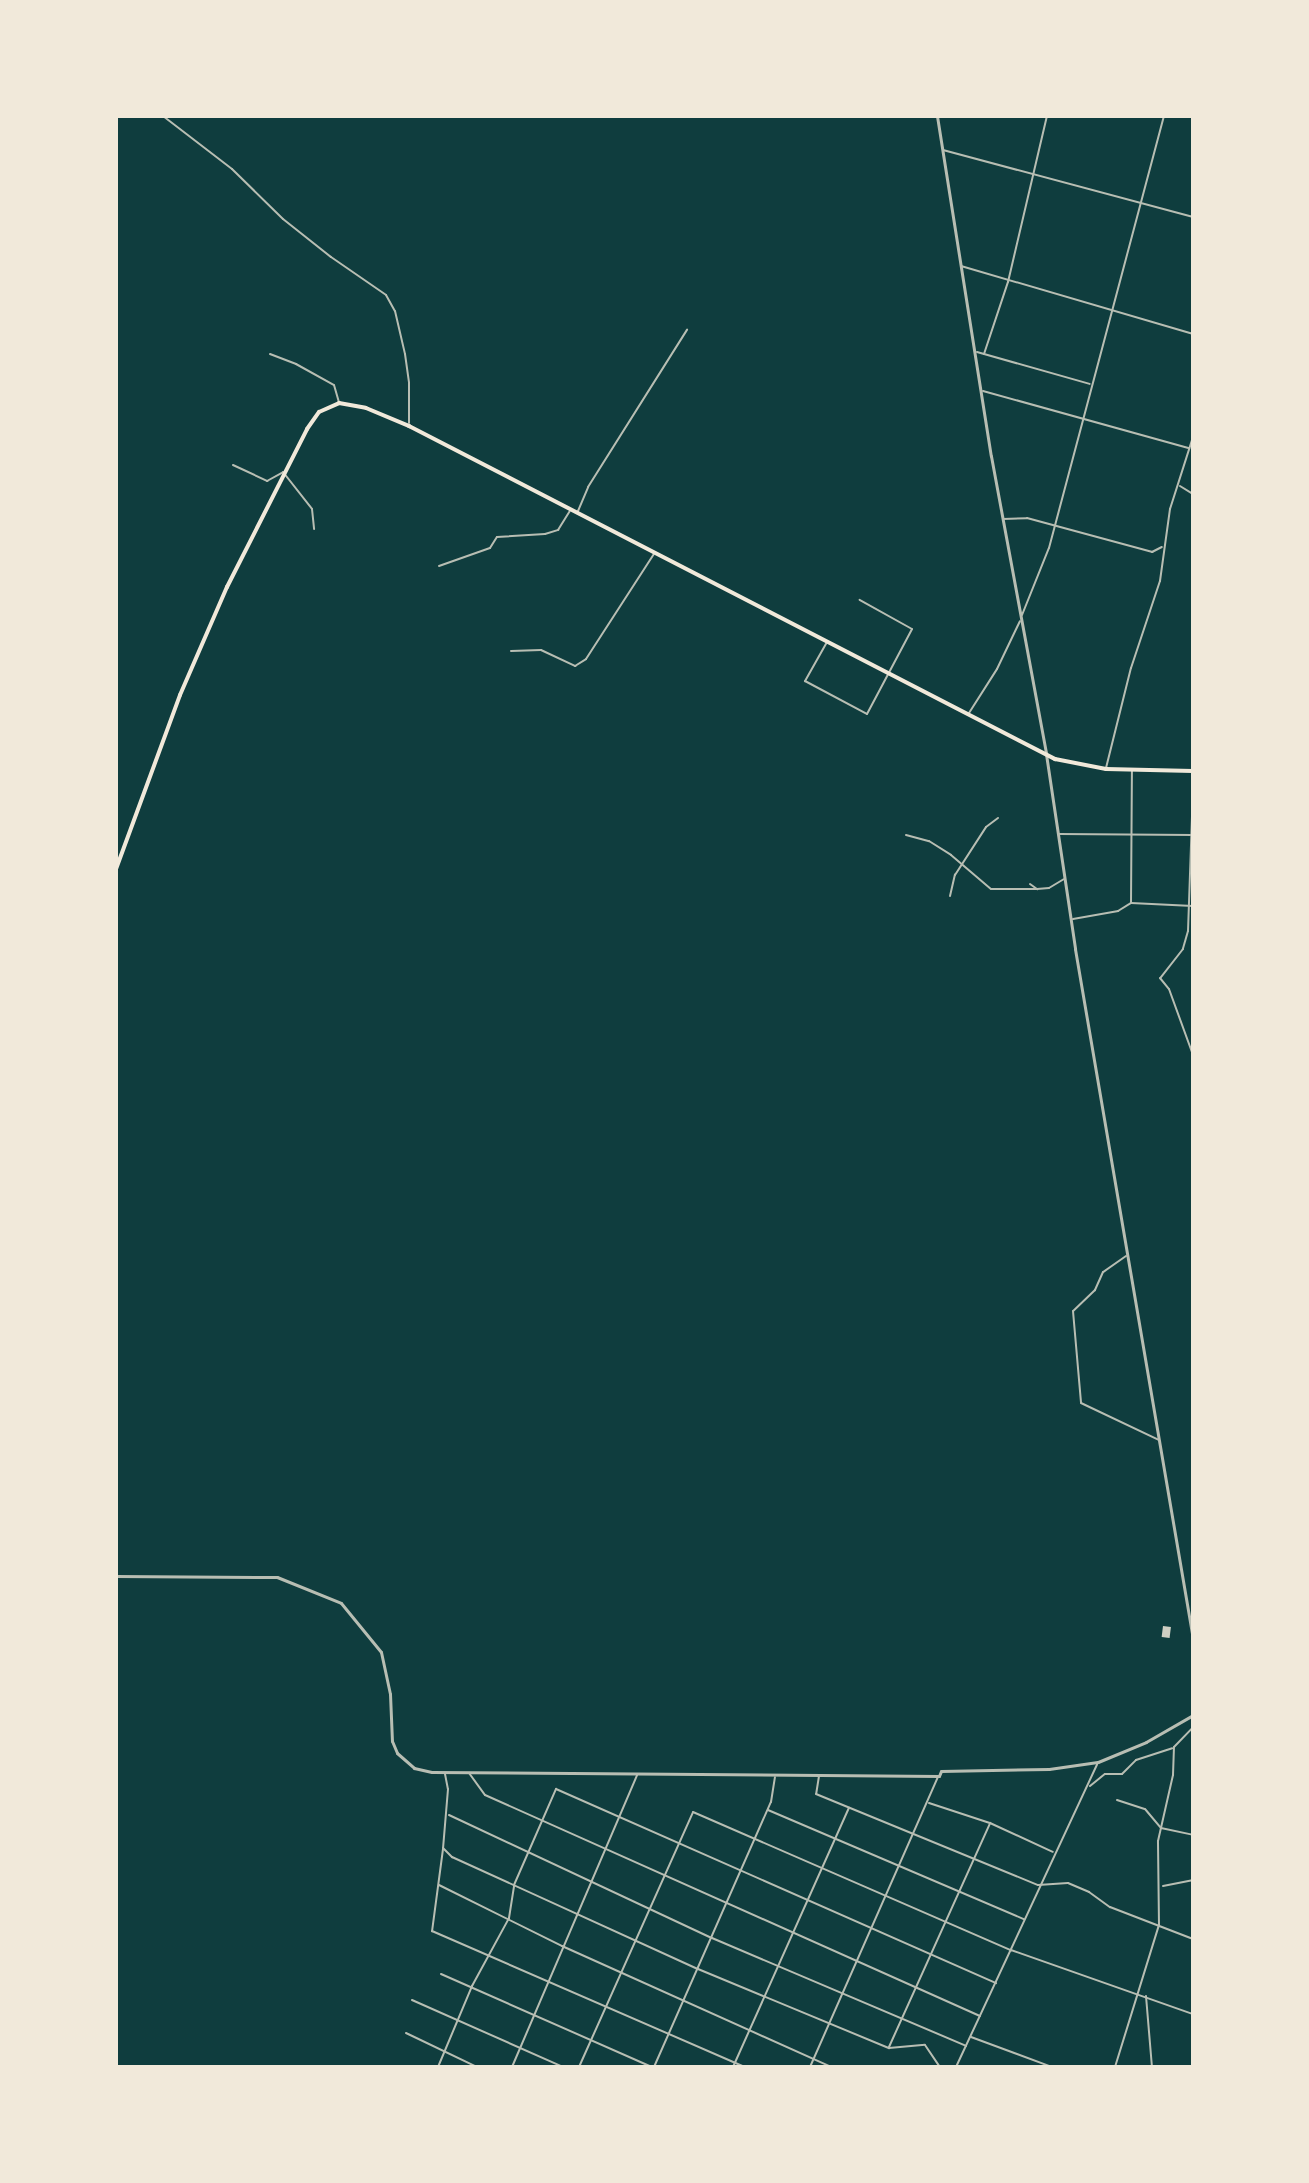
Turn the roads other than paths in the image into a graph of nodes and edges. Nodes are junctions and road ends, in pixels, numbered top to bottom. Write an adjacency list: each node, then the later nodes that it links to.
1 (163, 116): 23 (street)
2 (937, 116): 5 (street)
3 (1047, 116): 6 (street)
4 (1164, 116): 7 (street)
5 (943, 150): 6 (street); 9 (street)
6 (1032, 174): 7 (street); 11 (street)
7 (1141, 203): 8 (street); 13 (street)
8 (1193, 217)
9 (961, 266): 11 (street); 16 (street)
10 (1193, 269): 12 (street)
11 (1008, 282): 13 (street); 18 (street)
12 (1193, 292)
13 (1113, 311): 15 (street); 19 (street)
14 (687, 330): 31 (street)
15 (1193, 334)
16 (974, 352): 18 (street); 20 (street)
17 (270, 354): 21 (street)
18 (984, 354): 19 (street)
19 (1091, 385): 22 (street)
20 (980, 390): 22 (street); 32 (street)
21 (339, 403): 23 (main road); 27 (main road)
22 (1083, 418): 25 (street); 33 (street)
23 (409, 426): 30 (main road)
24 (1193, 437): 25 (street)
25 (1190, 449): 28 (street)
26 (233, 465): 27 (street)
27 (283, 472): 34 (street); 55 (main road)
28 (1179, 485): 29 (street); 35 (street)
29 (1193, 494)
30 (571, 509): 31 (main road); 37 (street)
31 (577, 512): 36 (main road)
32 (1003, 519): 33 (street); 39 (street)
33 (1054, 525): 35 (street); 39 (street)
34 (314, 529)
35 (1163, 546): 45 (street)
36 (656, 552): 40 (main road); 41 (street)
37 (439, 566)
38 (860, 600): 42 (street)
39 (1020, 621): 43 (street); 44 (street)
40 (827, 641): 42 (main road); 42 (street)
41 (511, 651)
42 (889, 673): 43 (main road)
43 (968, 714): 44 (main road)
44 (1046, 754): 45 (main road); 50 (street)
45 (1106, 769): 46 (main road)
46 (1132, 769): 47 (main road); 51 (street)
47 (1193, 771)
48 (1193, 788): 53 (street)
49 (998, 818): 54 (street)
50 (1059, 834): 51 (street); 56 (street)
51 (1131, 834): 53 (street); 60 (street)
52 (906, 835): 54 (street)
53 (1192, 835): 61 (street)
54 (961, 865): 58 (street); 59 (street)
55 (116, 869)
56 (1065, 878): 58 (street); 62 (street)
57 (1030, 884): 58 (street)
58 (1037, 889)
59 (950, 896)
60 (1131, 903): 61 (street); 62 (street)
61 (1191, 906): 63 (street)
62 (1071, 920): 64 (street)
63 (1193, 1055)
64 (1127, 1255): 65 (street); 65 (street)
65 (1160, 1440): 67 (street)
66 (116, 1576): 72 (street)
67 (1193, 1638)
68 (1193, 1715): 71 (street)
69 (1193, 1727): 70 (street)
70 (1174, 1747): 78 (street); 87 (street)
71 (1098, 1762): 77 (street); 78 (street)
72 (444, 1772): 73 (street); 83 (street)
73 (469, 1773): 74 (street); 85 (street)
74 (637, 1774): 75 (street); 84 (street)
75 (775, 1774): 76 (street); 82 (street)
76 (819, 1775): 77 (street); 81 (street)
77 (939, 1776): 80 (street)
78 (1089, 1787): 96 (street)
79 (1117, 1800): 87 (street)
80 (927, 1802): 86 (street); 88 (street)
81 (849, 1807): 88 (street); 90 (street)
82 (767, 1810): 90 (street); 91 (street)
83 (446, 1814): 93 (street); 95 (street)
84 (618, 1815): 85 (street); 92 (street); 94 (street)
85 (542, 1820): 94 (street); 95 (street)
86 (990, 1823): 96 (street); 97 (street)
87 (1161, 1828): 89 (street); 107 (street)
88 (914, 1833): 97 (street); 98 (street)
89 (1193, 1835)
90 (837, 1838): 98 (street); 99 (street)
91 (755, 1840): 92 (street); 99 (street); 100 (street)
92 (679, 1844): 100 (street); 101 (street)
93 (443, 1848): 104 (street); 105 (street)
94 (603, 1849): 101 (street); 103 (street)
95 (528, 1852): 103 (street); 105 (street)
96 (1054, 1853): 106 (street)
97 (976, 1859): 106 (street); 108 (street)
98 (899, 1865): 108 (street); 109 (street)
99 (823, 1870): 109 (street); 110 (street)
100 (741, 1872): 110 (street); 111 (street)
101 (664, 1877): 111 (street); 112 (street)
102 (1193, 1880): 107 (street)
103 (590, 1881): 112 (street); 113 (street)
104 (439, 1885): 114 (street); 125 (street)
105 (514, 1885): 113 (street); 114 (street)
106 (1038, 1885): 115 (street); 117 (street)
107 (1161, 1887): 117 (street)
108 (961, 1892): 115 (street); 116 (street)
109 (885, 1896): 116 (street); 118 (street)
110 (808, 1902): 118 (street); 119 (street)
111 (726, 1903): 119 (street); 120 (street)
112 (650, 1909): 120 (street); 122 (street)
113 (577, 1913): 122 (street); 123 (street)
114 (509, 1918): 123 (street); 125 (street)
115 (1024, 1919): 124 (street)
116 (947, 1924): 124 (street); 126 (street)
117 (1159, 1925): 121 (street); 137 (street)
118 (870, 1929): 126 (street); 127 (street)
119 (793, 1934): 127 (street); 128 (street)
120 (712, 1938): 128 (street); 129 (street)
121 (1193, 1939)
122 (635, 1940): 129 (street); 130 (street)
123 (562, 1946): 130 (street); 132 (street)
124 (1011, 1950): 133 (street); 137 (street)
125 (490, 1955): 132 (street); 134 (street)
126 (932, 1956): 133 (street); 135 (street)
127 (857, 1960): 135 (street); 136 (street)
128 (779, 1966): 136 (street); 139 (street)
129 (698, 1969): 139 (street); 141 (street)
130 (621, 1973): 141 (street); 142 (street)
131 (441, 1974): 134 (street)
132 (547, 1982): 142 (street); 144 (street)
133 (996, 1983): 145 (street)
134 (472, 1986): 144 (street); 146 (street)
135 (917, 1989): 145 (street); 147 (street)
136 (842, 1993): 147 (street); 148 (street)
137 (1140, 1993): 138 (street); 172 (street)
138 (1146, 1995): 143 (street); 173 (street)
139 (764, 1997): 148 (street); 149 (street)
140 (412, 2000): 146 (street)
141 (683, 2001): 149 (street); 151 (street)
142 (606, 2007): 151 (street); 153 (street)
143 (1193, 2014)
144 (533, 2016): 153 (street); 155 (street)
145 (980, 2016): 152 (street)
146 (458, 2018): 155 (street); 157 (street)
147 (902, 2019): 154 (street); 156 (street)
148 (829, 2023): 156 (street); 158 (street)
149 (749, 2031): 158 (street); 159 (street)
150 (406, 2033): 157 (street)
151 (668, 2034): 159 (street); 165 (street)
152 (971, 2037): 154 (street); 171 (street)
153 (591, 2040): 164 (street); 165 (street)
154 (966, 2046): 170 (street)
155 (520, 2047): 162 (street); 163 (street)
156 (889, 2048): 169 (street)
157 (445, 2051): 160 (street); 161 (street)
158 (814, 2059): 167 (street); 168 (street)
159 (734, 2065): 166 (street)
160 (438, 2067)
161 (477, 2067)
162 (512, 2067)
163 (563, 2067)
164 (579, 2067)
165 (653, 2067)
166 (745, 2067)
167 (810, 2067)
168 (831, 2067)
169 (940, 2067)
170 (956, 2067)
171 (1052, 2067)
172 (1115, 2067)
173 (1152, 2067)

